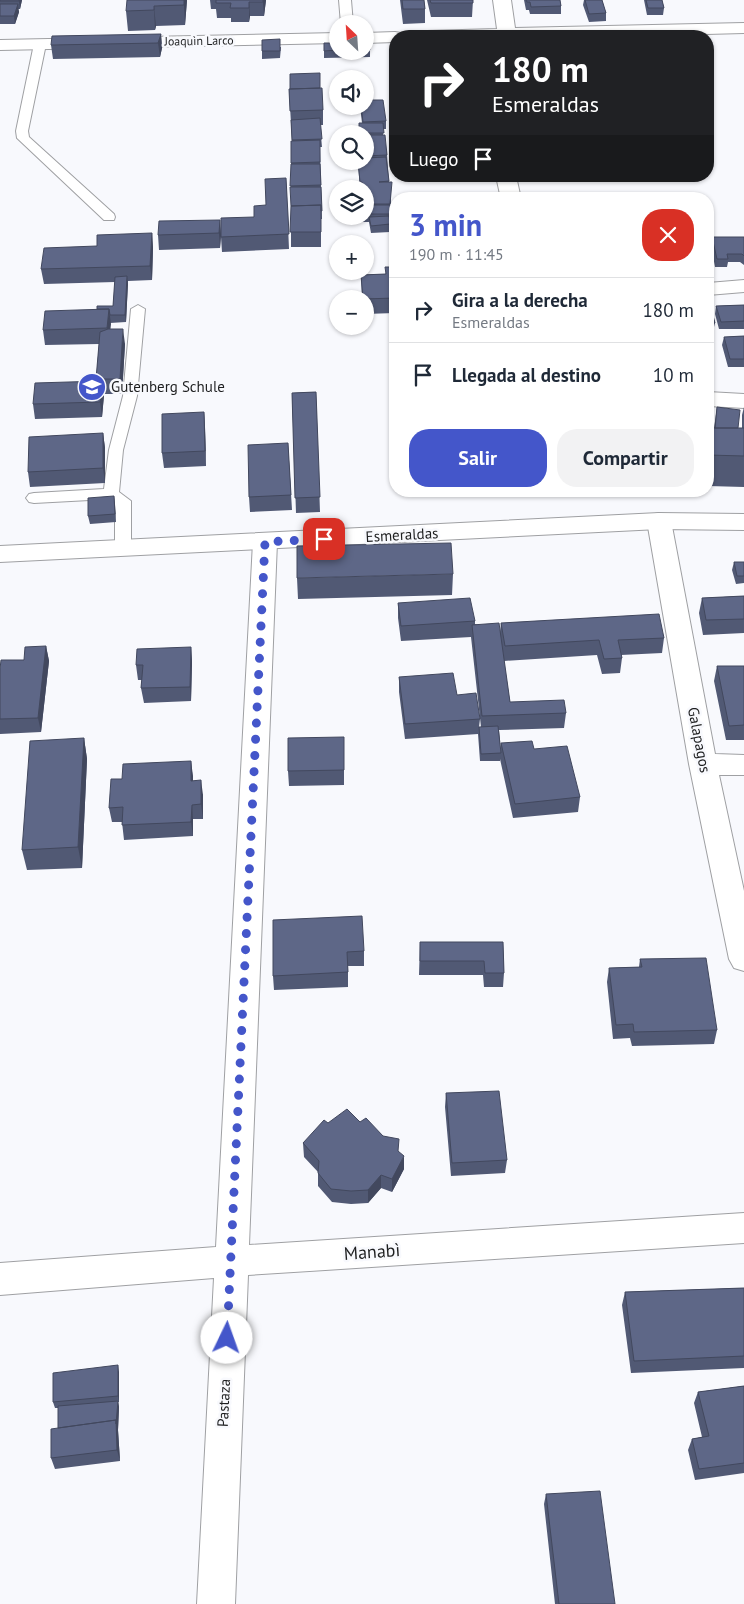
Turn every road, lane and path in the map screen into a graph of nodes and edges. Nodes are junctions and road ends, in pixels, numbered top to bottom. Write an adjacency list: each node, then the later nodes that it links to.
1 (345, 0): 3 (lane)
2 (502, 0): 5 (street)
3 (346, 15)
4 (744, 28): 6 (street)
5 (506, 30)
6 (665, 30)
7 (389, 37): 9 (street)
8 (329, 38): 10 (street, Joaquìn Larco)
9 (374, 38)
10 (40, 44): 11 (street, Joaquìn Larco); 12 (lane)
11 (0, 45)
12 (109, 218)
13 (744, 286): 14 (street)
14 (714, 288)
15 (138, 309): 18 (lane)
16 (714, 399): 17 (street)
17 (744, 401)
18 (111, 494): 19 (lane); 23 (lane)
19 (34, 498)
20 (659, 522): 21 (street, Esmeraldas); 22 (street, Esmeraldas); 25 (street, Galapagos)
21 (744, 522)
22 (265, 542): 23 (street, Esmeraldas); 29 (street, Pastaza)
23 (123, 549): 24 (street, Esmeraldas)
24 (0, 554)
25 (703, 764): 26 (street); 27 (street, Galapagos)
26 (744, 765)
27 (744, 958)
28 (744, 1228): 29 (street, Manabì)
29 (231, 1261): 30 (street, Manabì); 31 (street, Pastaza)
30 (0, 1279)
31 (216, 1604)

